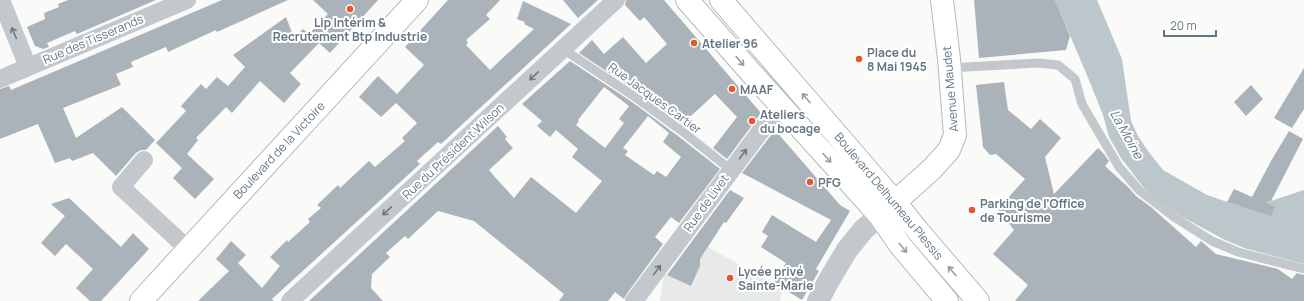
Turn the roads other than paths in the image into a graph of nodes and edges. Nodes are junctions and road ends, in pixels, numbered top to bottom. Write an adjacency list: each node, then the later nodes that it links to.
1 (1, 0): 9 (street, one-way to 1)
2 (418, 0): 16 (main road, Boulevard de la Victoire)
3 (616, 0): 8 (street, Rue du Président Wilson)
4 (687, 0): 12 (main road, Boulevard Delhumeau Plessis, one-way to 12)
5 (721, 0): 15 (main road, Boulevard Delhumeau Plessis, one-way to 5)
6 (942, 0): 10 (main road, Avenue Maudet)
7 (184, 1): 9 (street, Rue des Tisserands)
8 (563, 49): 14 (lane, Rue Jacques Cartier); 19 (street, Rue du Président Wilson, one-way to 19)
9 (28, 67): 11 (street, Rue des Tisserands)
10 (949, 68): 15 (main road, Avenue Maudet); 17 (lane)
11 (0, 79)
12 (780, 105): 14 (street, Rue de Livet, one-way to 12); 15 (main road, Boulevard Delhumeau Plessis, one-way to 15)
13 (144, 160): 16 (street)
14 (731, 170): 20 (street, Rue de Livet, one-way to 14)
15 (888, 209): 21 (street); 22 (main road, Boulevard Delhumeau Plessis, one-way to 22); 23 (main road, Boulevard Delhumeau Plessis, one-way to 15)
16 (188, 250): 18 (main road, Boulevard de la Victoire)
17 (1304, 269)
18 (141, 301)
19 (290, 301)
20 (634, 301)
21 (818, 301)
22 (947, 301)
23 (978, 301)

